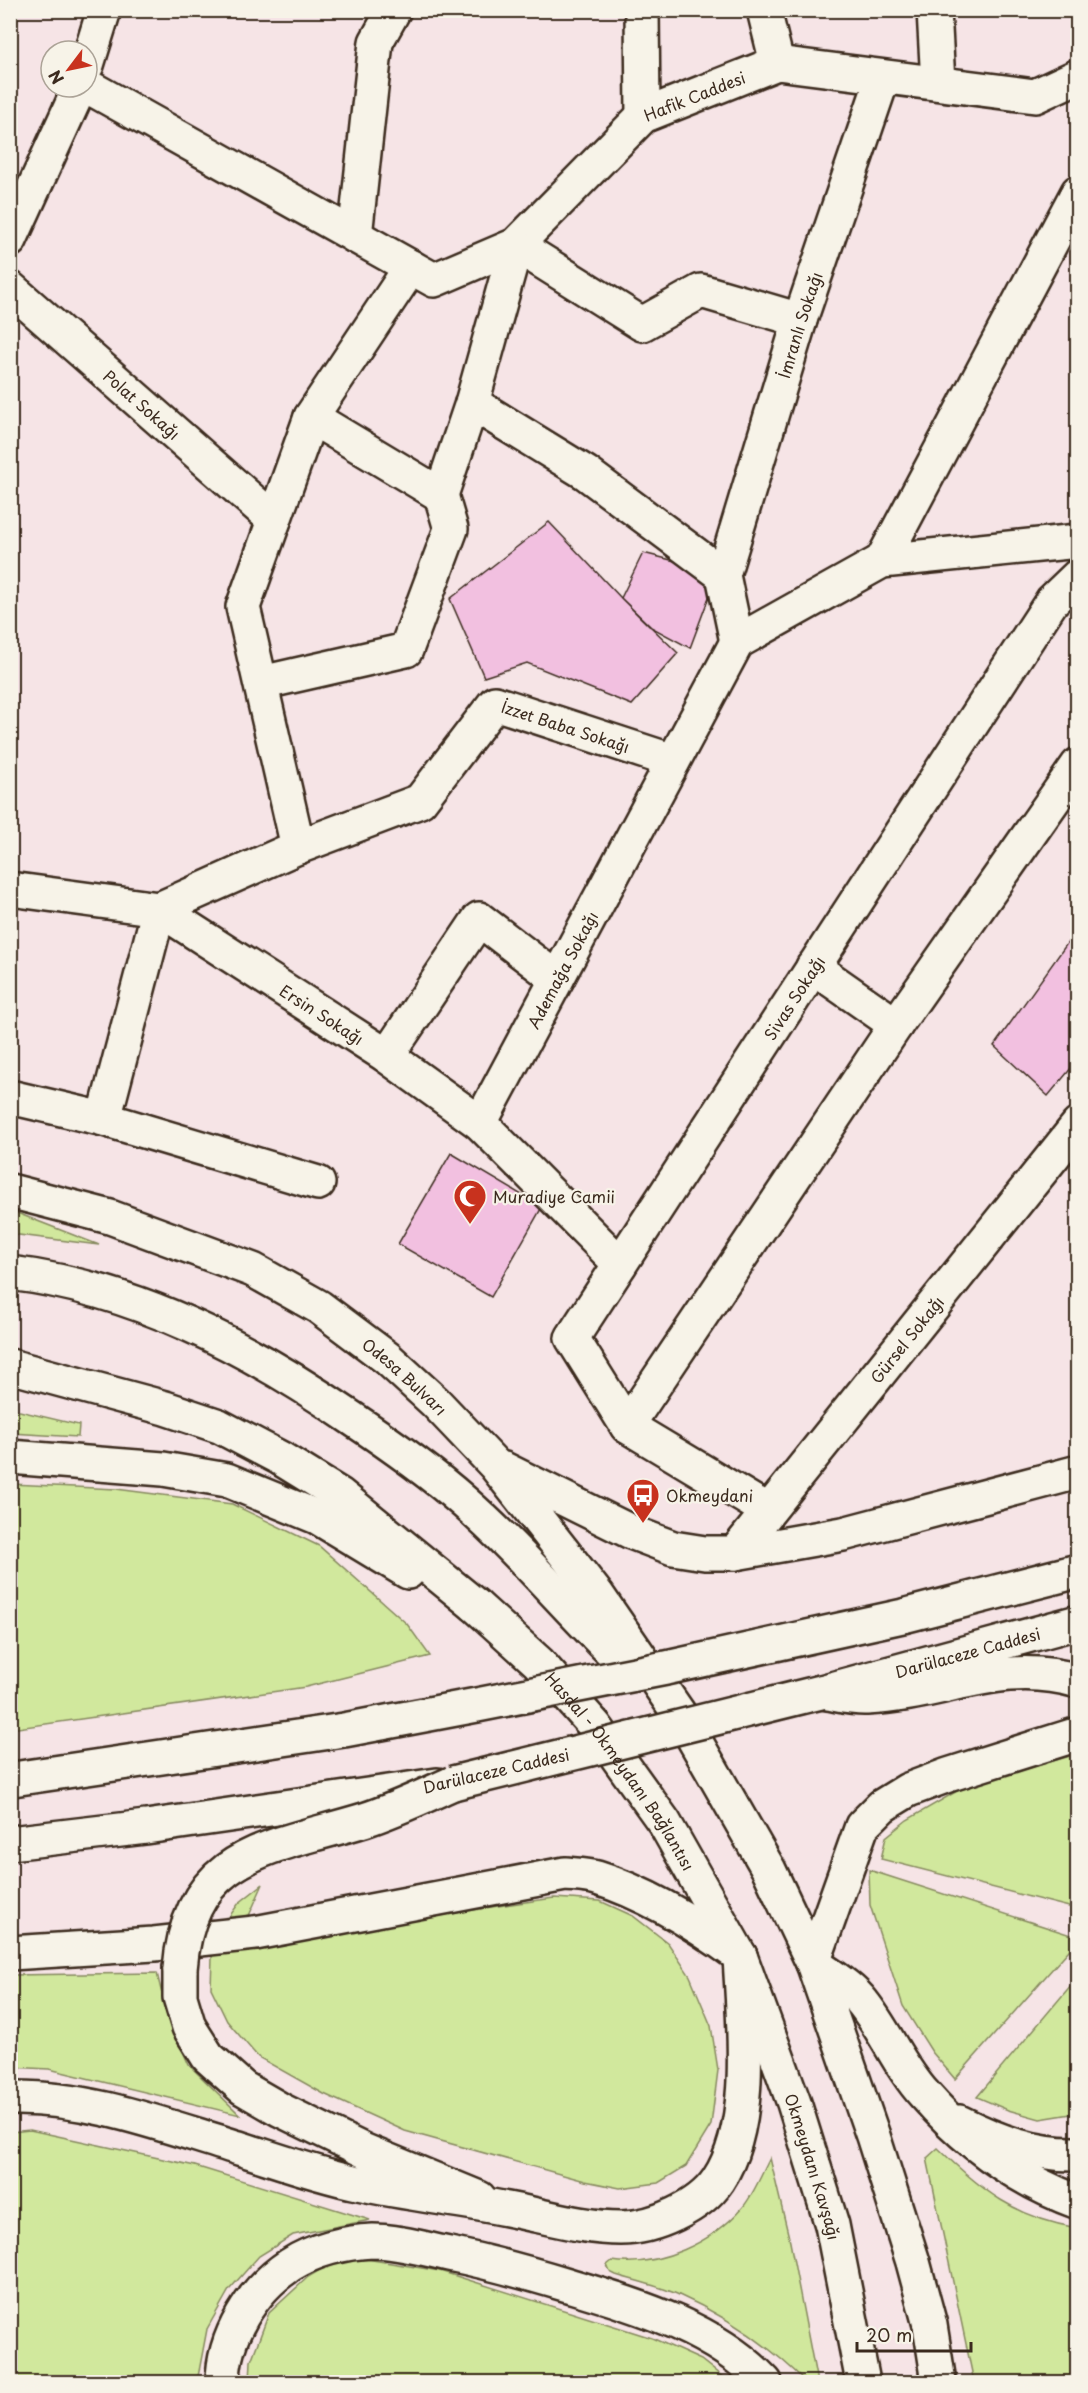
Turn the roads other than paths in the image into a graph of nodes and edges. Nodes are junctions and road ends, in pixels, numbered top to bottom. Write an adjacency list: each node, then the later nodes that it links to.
1 (104, 10): 6 (main road)
2 (394, 10): 15 (main road)
3 (642, 10): 13 (main road, Hafik Caddesi)
4 (764, 10): 7 (main road)
5 (934, 10): 10 (main road)
6 (95, 39)
7 (777, 63): 8 (main road); 13 (main road, Hafik Caddesi)
8 (882, 76): 10 (main road); 20 (main road, İmranlı Sokağı)
9 (1077, 76): 10 (main road)
10 (938, 83)
11 (99, 93): 15 (main road)
12 (75, 99): 16 (main road)
13 (642, 116): 17 (main road)
14 (1077, 192): 26 (main road)
15 (356, 236): 18 (main road)
16 (10, 240)
17 (516, 245): 18 (main road); 20 (main road); 21 (main road)
18 (411, 267): 22 (main road)
19 (10, 288): 24 (main road, Polat Sokağı)
20 (800, 320): 27 (main road, İmranlı Sokağı)
21 (472, 403): 23 (main road); 27 (main road)
22 (311, 417): 23 (main road); 24 (main road)
23 (441, 495): 30 (main road)
24 (274, 520): 30 (main road)
25 (1077, 541): 26 (main road)
26 (882, 561): 29 (main road)
27 (723, 575): 29 (main road, İmranlı Sokağı)
28 (1077, 576): 36 (main road, Sivas Sokağı)
29 (737, 642): 31 (main road, Ademağa Sokağı)
30 (261, 682): 33 (main road)
31 (673, 761): 33 (main road, İzzet Baba Sokağı); 37 (main road, Ademağa Sokağı)
32 (1077, 765): 38 (main road)
33 (298, 847): 35 (main road)
34 (10, 889): 35 (main road)
35 (159, 909): 39 (main road, Ersin Sokağı); 41 (main road)
36 (813, 967): 38 (main road); 46 (main road, Sivas Sokağı)
37 (557, 979): 39 (main road); 42 (main road, Ademağa Sokağı)
38 (896, 1025): 49 (main road)
39 (387, 1056): 42 (main road, Ersin Sokağı)
40 (10, 1097): 41 (main road)
41 (104, 1119): 44 (main road)
42 (480, 1123): 46 (main road)
43 (1077, 1125): 53 (main road, Gürsel Sokağı)
44 (318, 1183)
45 (10, 1191): 51 (main road, Odesa Bulvarı)
46 (620, 1264): 49 (main road, Sivas Sokağı)
47 (10, 1273): 60 (main road)
48 (10, 1366): 56 (main road)
49 (627, 1426): 53 (main road)
50 (10, 1457): 56 (main road)
51 (495, 1465): 54 (main road); 60 (main road, Odesa Bulvarı)
52 (1077, 1472): 54 (main road)
53 (767, 1510): 54 (main road, Gürsel Sokağı)
54 (735, 1552)
55 (1077, 1571): 62 (main road, bridge)
56 (475, 1605): 66 (main road, Hasdal - Okmeydanı Bağlantısı)
57 (1077, 1622): 59 (main road, Darülaceze Caddesi)
58 (1077, 1681): 59 (main road)
59 (821, 1692): 63 (main road, Darülaceze Caddesi, bridge)
60 (682, 1718): 67 (main road)
61 (1077, 1734): 67 (main road)
62 (11, 1779)
63 (453, 1783): 64 (main road, Darülaceze Caddesi, bridge); 72 (main road, bridge)
64 (10, 1843)
65 (10, 1953): 66 (main road)
66 (740, 1956): 72 (main road); 75 (main road, Okmeydanı Kavşağı)
67 (813, 1963): 69 (main road); 76 (main road)
68 (10, 2098): 72 (main road)
69 (946, 2116): 70 (main road); 71 (main road)
70 (1077, 2154)
71 (1077, 2202)
72 (506, 2208)
73 (223, 2382): 74 (main road)
74 (765, 2382)
75 (863, 2382)
76 (939, 2382)

